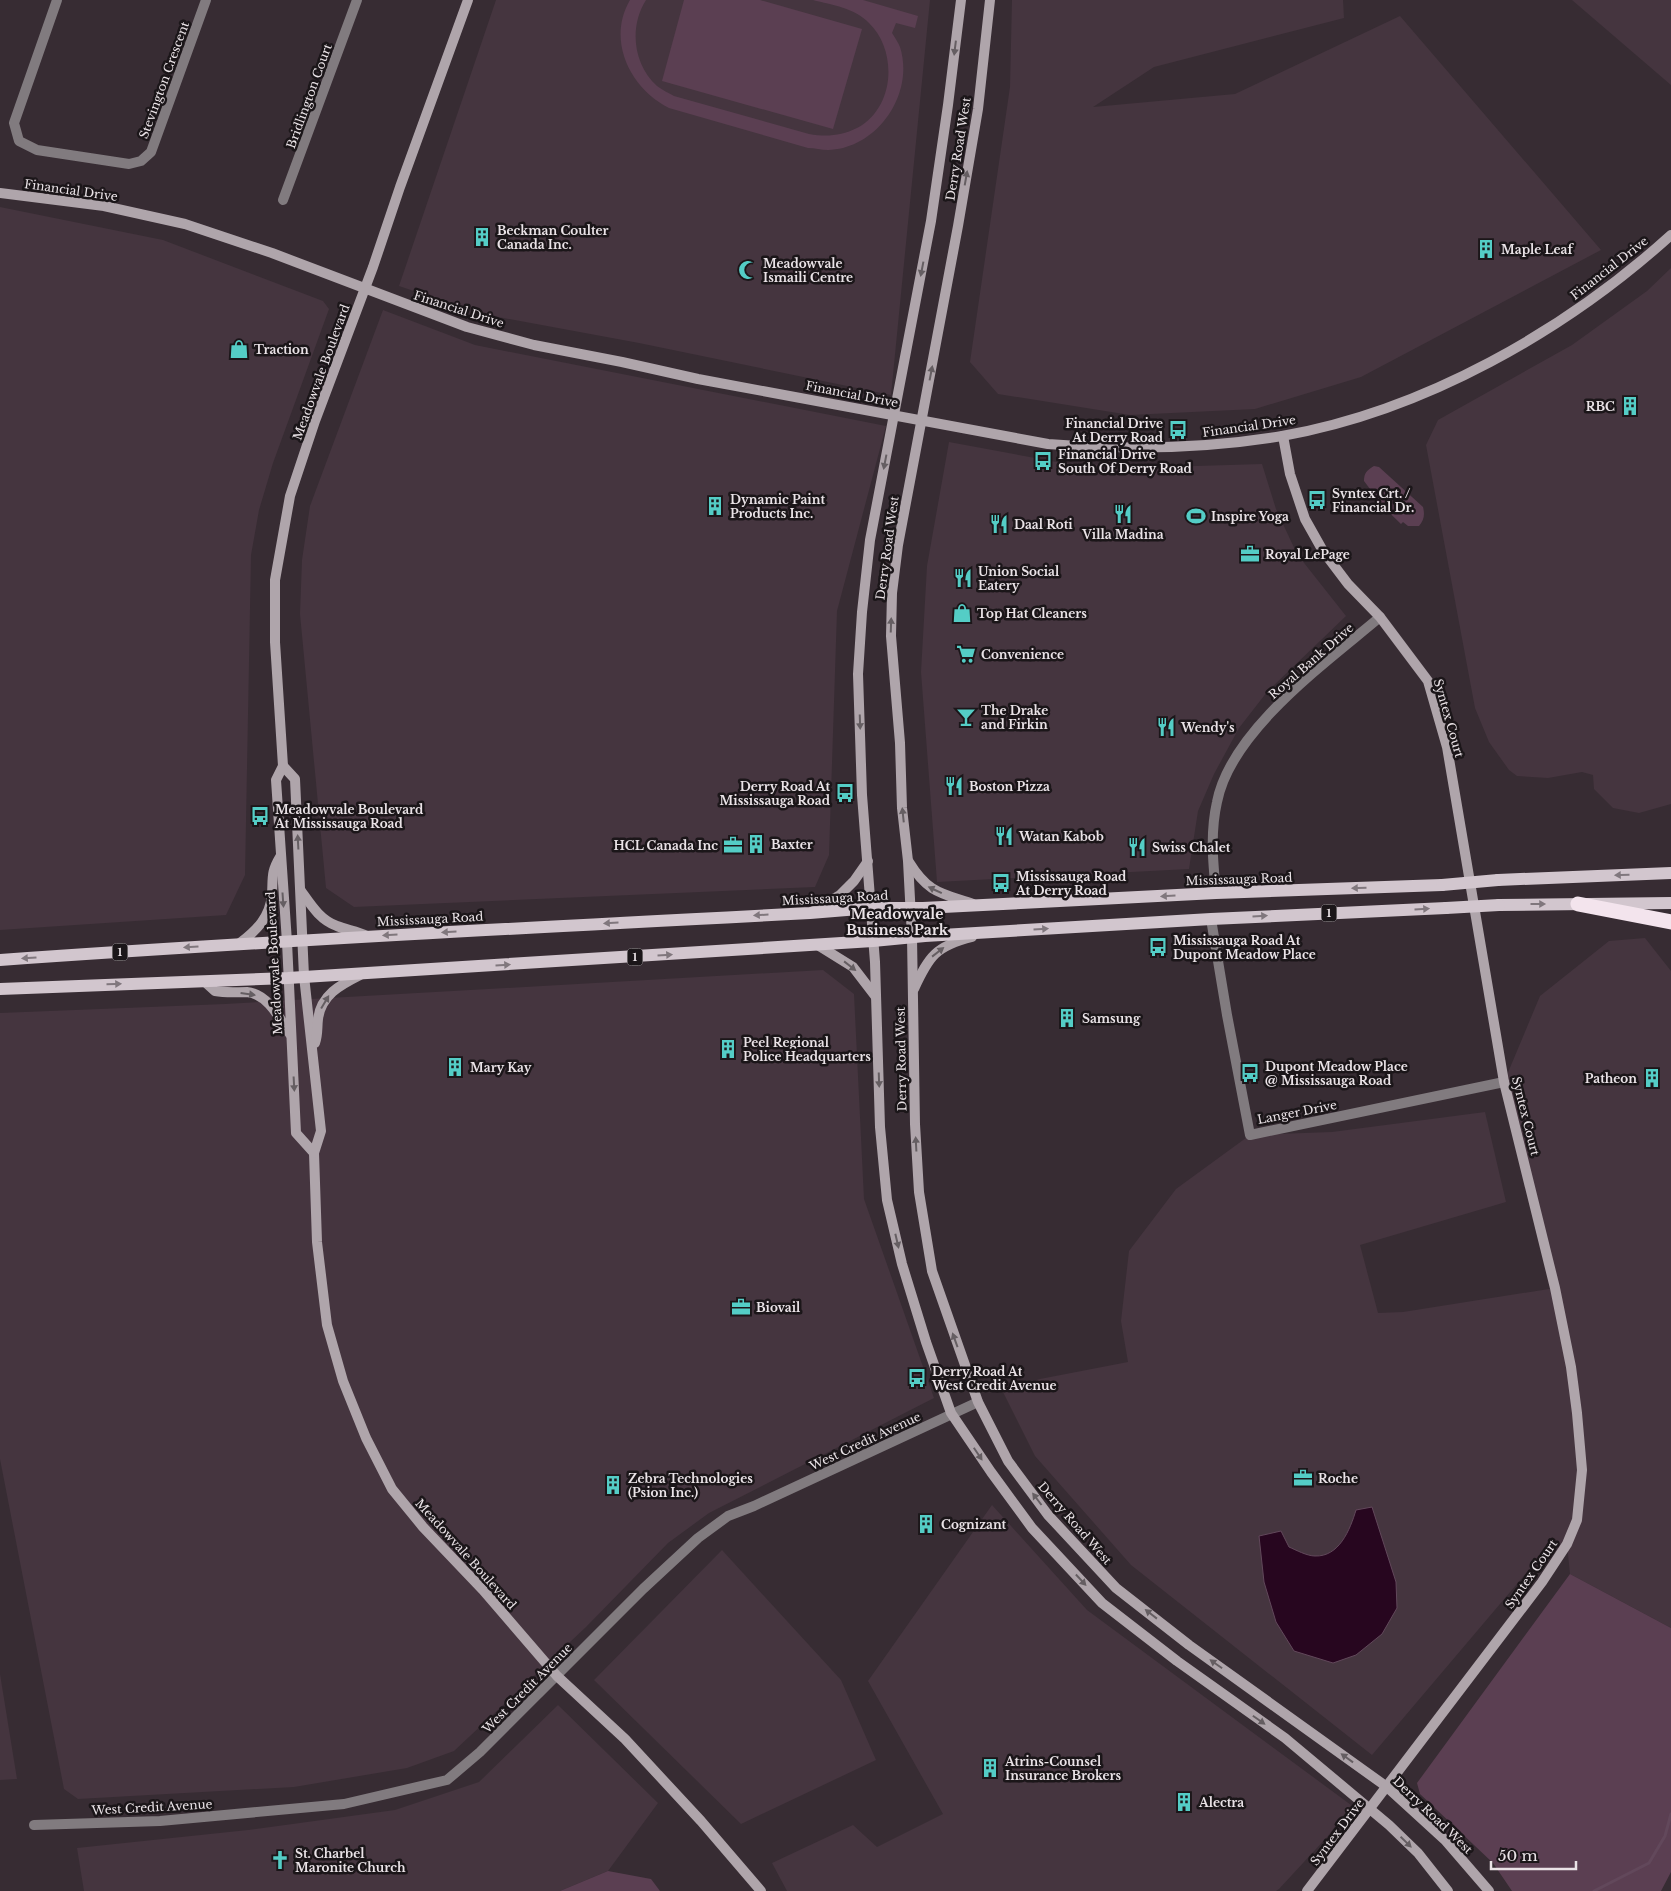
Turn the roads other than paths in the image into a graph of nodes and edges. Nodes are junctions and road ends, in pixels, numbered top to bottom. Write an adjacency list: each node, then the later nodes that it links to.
1 (57, 0): 2 (street, Stevington Crescent)
2 (206, 0)
3 (357, 0): 8 (street, Bridlington Court)
4 (468, 0): 10 (main road, Meadowvale Boulevard)
5 (961, 0): 11 (main road, Derry Road West, one-way to 11)
6 (990, 0): 12 (main road, Derry Road West, one-way to 6)
7 (0, 193): 10 (main road, Financial Drive)
8 (284, 200)
9 (1671, 235): 13 (main road, Financial Drive)
10 (365, 289): 11 (main road, Financial Drive); 15 (main road, Meadowvale Boulevard)
11 (895, 414): 12 (main road, Financial Drive); 18 (main road, Derry Road West, one-way to 18)
12 (922, 420): 13 (main road, Financial Drive); 17 (main road, Derry Road West, one-way to 12)
13 (1284, 436): 14 (main road, Syntex Court)
14 (1380, 617): 21 (street, Royal Bank Drive); 48 (main road, Syntex Court)
15 (283, 766): 16 (main road, Meadowvale Boulevard); 20 (main road, Meadowvale Boulevard, one-way to 15)
16 (280, 857): 35 (main road, Meadowvale Boulevard, one-way to 35); 36 (main road)
17 (908, 860): 24 (main road, one-way to 17); 26 (main road, Derry Road West)
18 (868, 861): 25 (main road, Derry Road West); 27 (main road)
19 (1671, 873): 21 (main road, Mississauga Road / 1, one-way to 21, bridge)
20 (300, 890): 31 (main road); 33 (main road, Meadowvale Boulevard)
21 (1216, 893): 24 (main road, Mississauga Road / 1, one-way to 24)
22 (1671, 903): 23 (main road, 1)
23 (1578, 904): 28 (main road, 1, one-way to 23, bridge); 29 (highway)
24 (974, 905): 26 (main road, Mississauga Road / 1)
25 (871, 908): 26 (main road, Mississauga Road / 1); 27 (main road, Mississauga Road / 1); 34 (main road, Derry Road West)
26 (909, 908): 32 (main road, Derry Road West)
27 (810, 913): 31 (main road, Mississauga Road / 1, one-way to 31)
28 (1211, 919): 30 (main road, 1, one-way to 28); 48 (street, Langer Drive)
29 (1671, 922)
30 (994, 932): 32 (main road, 1); 44 (main road, one-way to 30)
31 (366, 936): 33 (main road, Mississauga Road / 1)
32 (912, 937): 34 (main road, 1); 44 (main road, Derry Road West)
33 (303, 940): 35 (main road, Mississauga Road / 1); 40 (main road, Meadowvale Boulevard)
34 (873, 941): 37 (main road, 1); 45 (main road, Derry Road West)
35 (287, 942): 36 (main road, Mississauga Road / 1); 41 (main road, Meadowvale Boulevard)
36 (240, 943): 38 (main road, Mississauga Road / 1, one-way to 38)
37 (816, 944): 39 (main road, 1, one-way to 37); 45 (main road, one-way to 45)
38 (0, 960)
39 (363, 973): 40 (main road, 1); 47 (main road, one-way to 39)
40 (304, 976): 41 (main road, 1); 47 (main road, Meadowvale Boulevard)
41 (288, 978): 42 (main road, 1); 46 (main road, Meadowvale Boulevard)
42 (204, 981): 43 (main road, 1, one-way to 42); 46 (main road, one-way to 46)
43 (0, 989)
44 (912, 992): 50 (main road, Derry Road West, one-way to 44)
45 (876, 997): 51 (main road, Derry Road West, one-way to 51)
46 (291, 1035): 49 (main road, Meadowvale Boulevard, one-way to 49)
47 (312, 1048): 49 (main road, Meadowvale Boulevard)
48 (1504, 1082): 53 (main road, Syntex Court)
49 (314, 1153): 52 (main road, Meadowvale Boulevard)
50 (978, 1402): 51 (street, West Credit Avenue); 53 (main road, Derry Road West, one-way to 50)
51 (952, 1413): 52 (street, West Credit Avenue); 54 (main road, Derry Road West, one-way to 54)
52 (557, 1676): 55 (street, West Credit Avenue); 56 (main road, Meadowvale Boulevard)
53 (1387, 1787): 54 (main road, Syntex Drive); 59 (main road, Derry Road West)
54 (1370, 1809): 57 (main road, Syntex Drive); 58 (main road, Derry Road West, one-way to 58)
55 (34, 1825)
56 (761, 1891)
57 (1307, 1891)
58 (1448, 1891)
59 (1489, 1891)

